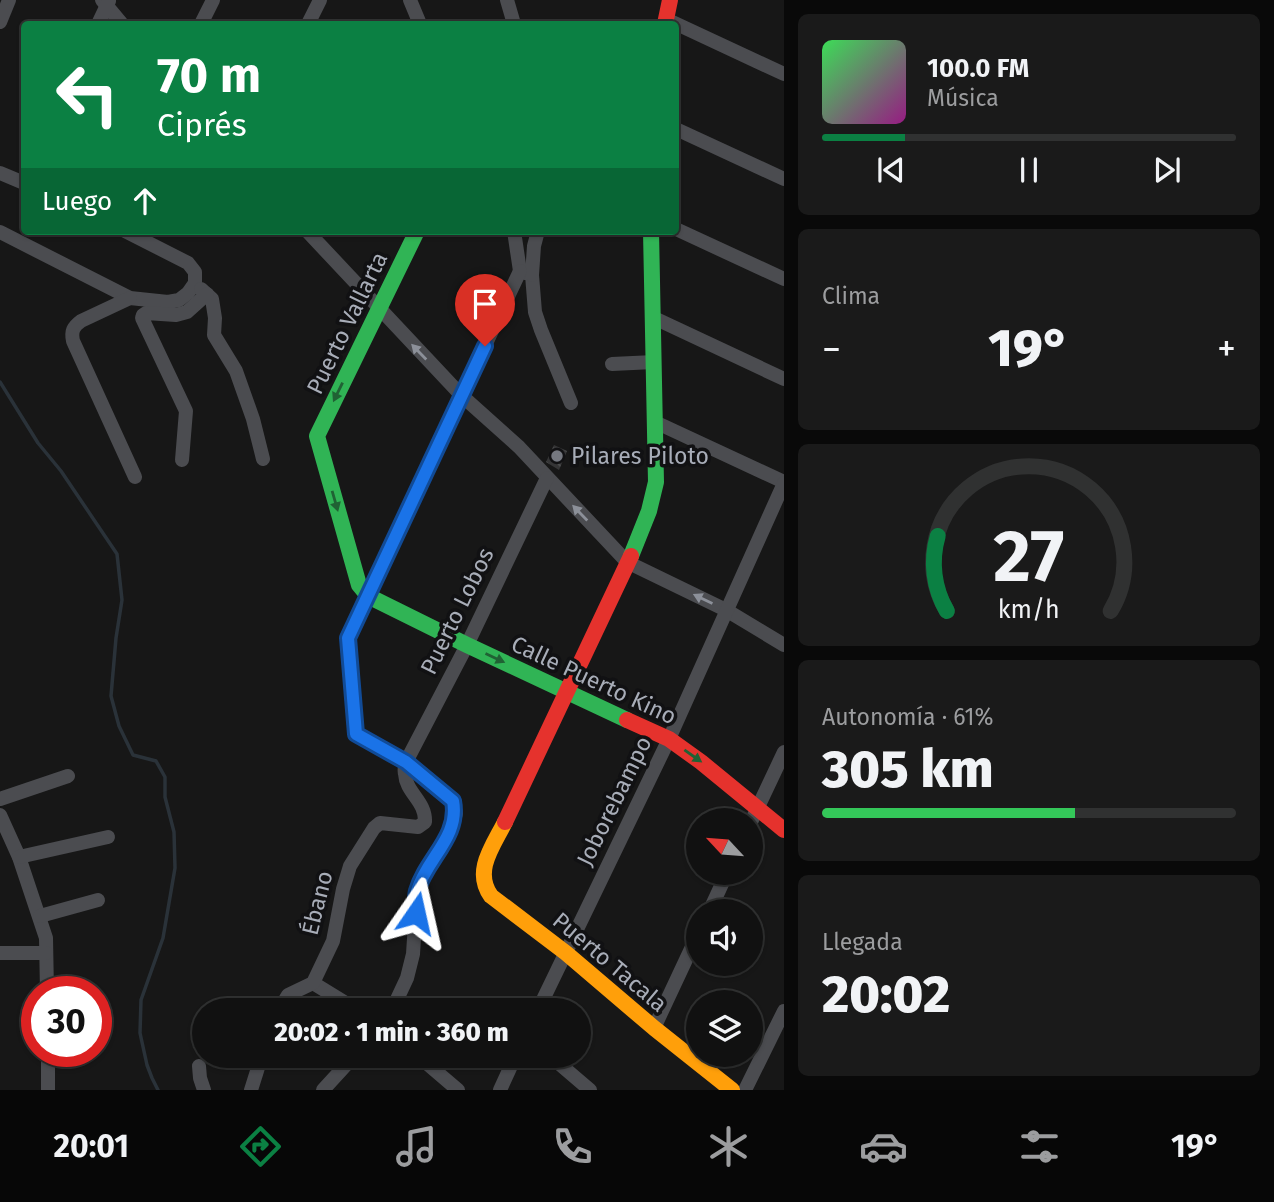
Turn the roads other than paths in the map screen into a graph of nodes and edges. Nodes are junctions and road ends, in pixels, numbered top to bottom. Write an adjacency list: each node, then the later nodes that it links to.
1 (9, 0): 15 (street)
2 (213, 0): 10 (street)
3 (320, 0): 11 (street)
4 (410, 0): 12 (street)
5 (507, 0): 13 (street)
6 (670, 0): 14 (street)
7 (106, 2): 8 (street); 9 (street)
8 (99, 21)
9 (120, 21)
10 (202, 21)
11 (310, 21)
12 (419, 21)
13 (513, 21)
14 (665, 21)
15 (0, 22)
16 (679, 28): 17 (street)
17 (784, 74)
18 (679, 130): 20 (street)
19 (0, 173): 21 (street)
20 (784, 179)
21 (21, 182)
22 (679, 230): 31 (street)
23 (0, 232): 34 (street)
24 (133, 235): 32 (street)
25 (313, 235): 35 (street)
26 (415, 235): 35 (street, Puerto Vallarta)
27 (515, 235): 30 (street)
28 (537, 235): 30 (street)
29 (651, 235): 36 (street)
30 (526, 273): 40 (street); 41 (street)
31 (784, 279)
32 (195, 283): 33 (street); 34 (street)
33 (206, 294): 43 (street); 44 (street)
34 (130, 298): 45 (street)
35 (378, 309): 40 (street, one-way to 35); 49 (street, Puerto Vallarta, one-way to 49)
36 (652, 317): 37 (street); 39 (street)
37 (653, 362): 38 (street); 42 (street)
38 (612, 364)
39 (784, 379)
40 (461, 395): 46 (street); 49 (street)
41 (571, 403)
42 (655, 422): 47 (street); 48 (street)
43 (263, 458)
44 (182, 460)
45 (135, 477)
46 (547, 478): 48 (street, one-way to 46); 51 (street, Puerto Lobos)
47 (784, 482): 50 (street, Joborebampo)
48 (627, 562): 50 (street, one-way to 48); 53 (street)
49 (368, 596): 51 (street, Calle Puerto Kino); 56 (street)
50 (726, 610): 52 (street); 54 (street, Joborebampo)
51 (467, 645): 53 (street, Calle Puerto Kino, one-way to 53); 56 (street, Puerto Lobos)
52 (784, 645)
53 (567, 692): 54 (street, Calle Puerto Kino); 70 (street, Puerto Tacala)
54 (668, 739): 59 (street, Calle Puerto Kino, one-way to 59); 70 (street, Joborebampo)
55 (784, 752): 60 (street)
56 (406, 762): 73 (street, Ébano); 76 (street)
57 (68, 775): 58 (street)
58 (0, 799)
59 (747, 808)
60 (757, 808)
61 (0, 815): 65 (street)
62 (763, 820): 63 (street, Calle Puerto Kino)
63 (784, 831)
64 (107, 837): 65 (street)
65 (19, 857): 67 (street)
66 (98, 900): 67 (street)
67 (40, 916): 69 (street)
68 (0, 953): 69 (street)
69 (47, 953): 72 (street)
70 (566, 953): 77 (street, Joborebampo); 79 (street, Puerto Tacala)
71 (686, 960): 79 (street)
72 (47, 976)
73 (313, 983): 74 (street); 75 (street)
74 (286, 998)
75 (337, 998)
76 (398, 998)
77 (544, 998)
78 (784, 1011): 95 (street)
79 (654, 1028): 94 (street, Puerto Tacala)
80 (48, 1067): 87 (street)
81 (199, 1068): 88 (street)
82 (258, 1068): 89 (street)
83 (343, 1068): 90 (street)
84 (432, 1068): 91 (street)
85 (510, 1068): 92 (street)
86 (564, 1068): 93 (street)
87 (48, 1090)
88 (204, 1090)
89 (251, 1090)
90 (323, 1090)
91 (458, 1090)
92 (500, 1090)
93 (590, 1090)
94 (732, 1090)
95 (746, 1090)

